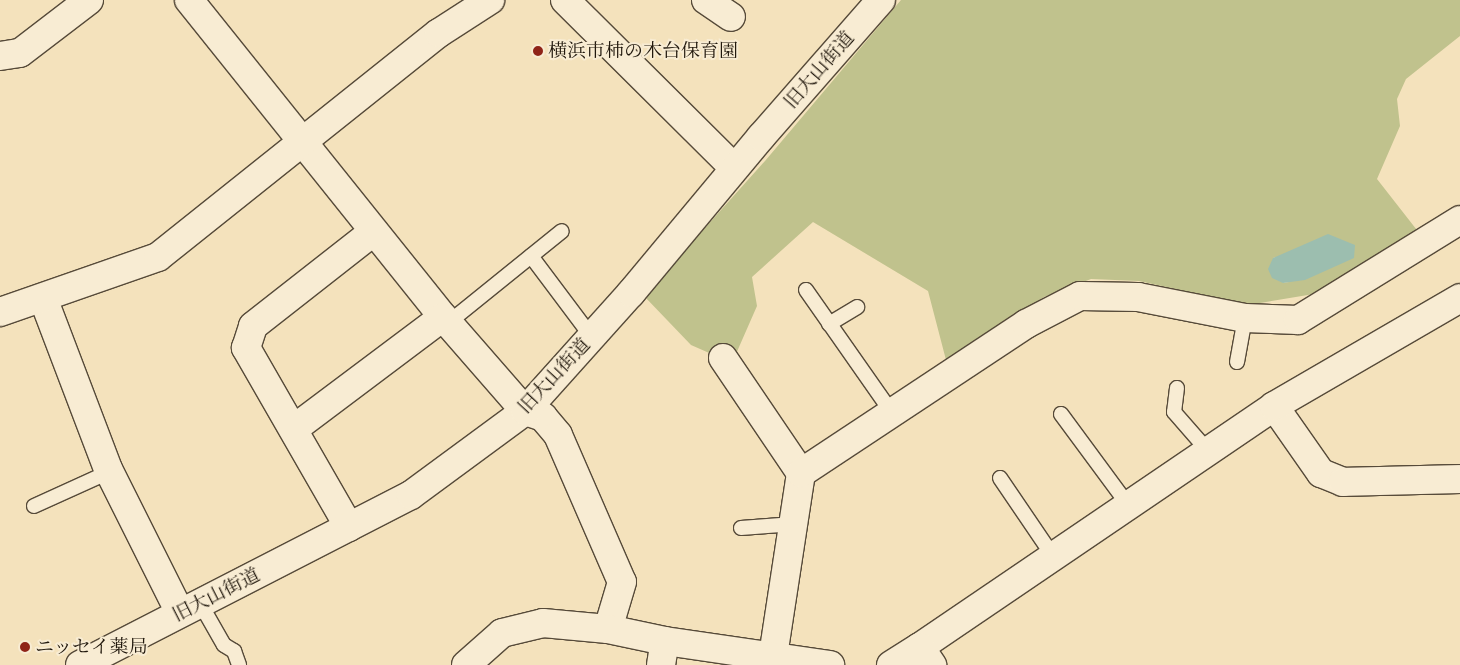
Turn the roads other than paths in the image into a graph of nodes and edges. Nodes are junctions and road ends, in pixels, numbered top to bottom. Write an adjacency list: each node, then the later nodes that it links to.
1 (89, 0): 8 (street)
2 (189, 0): 9 (street)
3 (490, 0): 9 (street)
4 (565, 0): 10 (street)
5 (706, 0): 7 (street)
6 (880, 0): 10 (street, 旧大山街道)
7 (731, 17)
8 (0, 56)
9 (302, 142): 13 (street); 16 (street)
10 (734, 168): 23 (street, 旧大山街道)
11 (1460, 220): 20 (street)
12 (562, 231): 14 (lane)
13 (373, 232): 21 (street); 31 (street)
14 (531, 256): 21 (lane); 23 (lane)
15 (806, 290): 22 (lane)
16 (42, 298): 19 (street); 33 (street)
17 (1460, 298): 27 (street)
18 (857, 307): 22 (lane)
19 (0, 312)
20 (1244, 318): 25 (lane); 29 (street)
21 (445, 320): 28 (street); 31 (street)
22 (829, 324): 29 (lane)
23 (591, 336): 28 (street, 旧大山街道)
24 (723, 358): 34 (street)
25 (1237, 362)
26 (1177, 388): 32 (lane)
27 (1274, 406): 32 (street); 36 (street)
28 (525, 411): 40 (street, 旧大山街道); 44 (street)
29 (892, 412): 34 (street)
30 (1061, 414): 37 (lane)
31 (295, 428): 40 (street)
32 (1208, 452): 37 (street)
33 (109, 472): 38 (lane); 43 (street)
34 (801, 473): 39 (street)
35 (1000, 478): 42 (lane)
36 (1460, 479)
37 (1128, 505): 42 (street)
38 (34, 506)
39 (794, 524): 41 (lane); 46 (street)
40 (349, 527): 43 (street, 旧大山街道)
41 (741, 528)
42 (1053, 556): 47 (street)
43 (190, 608): 48 (street, 旧大山街道); 49 (lane)
44 (608, 629): 45 (street); 50 (street)
45 (663, 653): 46 (street)
46 (773, 656): 51 (street)
47 (926, 656): 52 (street)
48 (80, 665)
49 (239, 665)
50 (466, 665)
51 (830, 665)
52 (891, 665)

